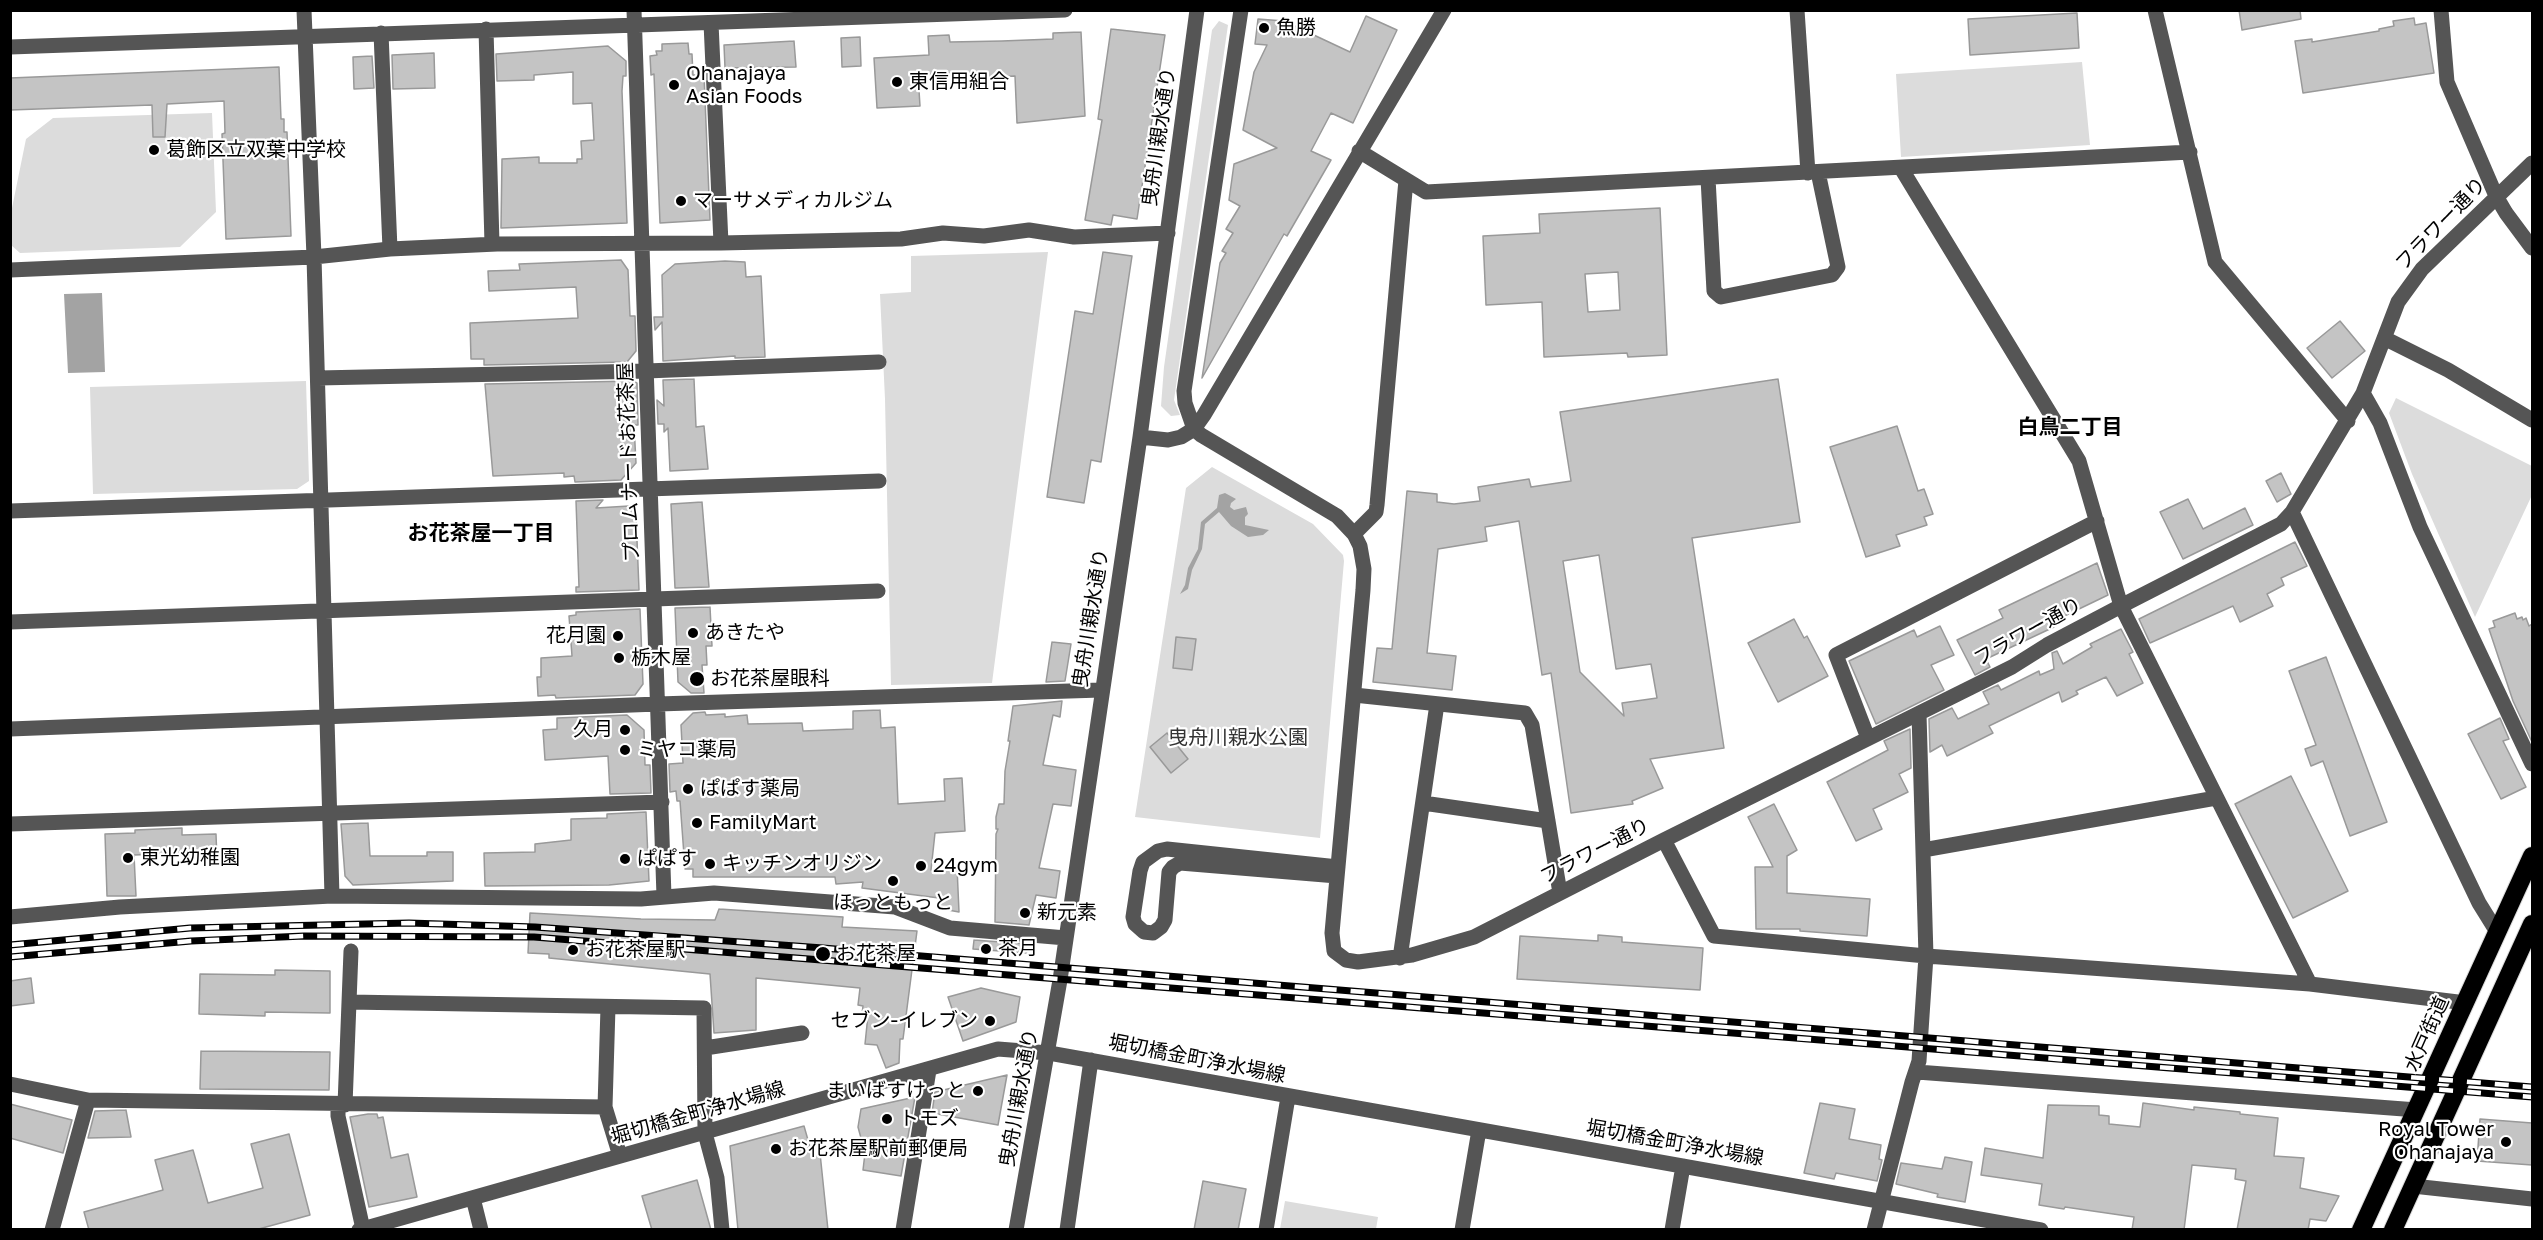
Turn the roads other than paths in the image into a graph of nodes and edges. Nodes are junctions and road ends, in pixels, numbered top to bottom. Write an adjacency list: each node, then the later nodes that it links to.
1 (304, 10): 13 (street)
2 (1065, 10): 10 (street)
3 (1197, 10): 23 (street, 曳舟川親水通り)
4 (1241, 10): 38 (street)
5 (1444, 10): 15 (street)
6 (1797, 10): 19 (street)
7 (2155, 10): 16 (street)
8 (2441, 10): 22 (street)
9 (634, 18): 10 (street); 11 (street); 24 (street, プロムナードお花茶屋)
10 (711, 23): 25 (street)
11 (486, 29): 12 (street); 26 (street)
12 (381, 33): 13 (street); 28 (street)
13 (305, 36): 14 (street); 29 (street)
14 (10, 47)
15 (1359, 151): 21 (street); 38 (street)
16 (2190, 152): 18 (street); 37 (street)
17 (2532, 163): 22 (street, フラワー通り)
18 (1901, 168): 19 (street); 45 (street)
19 (1813, 172): 20 (street); 20 (street)
20 (1708, 178): 21 (street)
21 (1406, 180): 46 (street)
22 (2496, 196): 27 (street); 31 (street, フラワー通り)
23 (1168, 233): 25 (street); 39 (street, 曳舟川親水通り)
24 (641, 243): 25 (street); 26 (street); 33 (street, プロムナードお花茶屋)
25 (721, 243)
26 (492, 244): 28 (street)
27 (2532, 248)
28 (390, 249): 29 (street)
29 (314, 257): 30 (street); 34 (street)
30 (10, 270)
31 (2384, 338): 35 (street, フラワー通り); 36 (street)
32 (879, 362): 33 (street)
33 (646, 371): 34 (street); 41 (street, プロムナードお花茶屋)
34 (318, 378): 42 (street)
35 (2364, 393): 37 (street, フラワー通り); 60 (street)
36 (2532, 420)
37 (2348, 421): 44 (street, フラワー通り)
38 (1194, 429): 39 (street); 46 (street)
39 (1140, 437): 52 (street, 曳舟川親水通り)
40 (879, 481): 41 (street)
41 (650, 488): 42 (street); 48 (street, プロムナードお花茶屋)
42 (322, 501): 43 (street); 50 (street)
43 (10, 512)
44 (2292, 512): 49 (street, フラワー通り); 76 (street)
45 (2097, 521): 49 (street); 59 (street)
46 (1354, 534): 53 (street)
47 (878, 591): 48 (street)
48 (656, 600): 50 (street); 54 (street, プロムナードお花茶屋)
49 (2121, 606): 56 (street, フラワー通り); 61 (street)
50 (325, 610): 51 (street); 57 (street)
51 (10, 622)
52 (1101, 690): 54 (street); 77 (street, 曳舟川親水通り)
53 (1354, 695): 55 (street); 70 (street)
54 (658, 704): 57 (street); 62 (street, プロムナードお花茶屋)
55 (1437, 704): 63 (street); 65 (street)
56 (1919, 714): 59 (street, フラワー通り); 68 (street)
57 (326, 717): 58 (street); 64 (street)
58 (10, 729)
59 (1868, 738): 67 (street, フラワー通り)
60 (2532, 764)
61 (2216, 798): 68 (street); 81 (street)
62 (662, 802): 64 (street); 73 (street, プロムナードお花茶屋)
63 (1423, 803): 65 (street); 80 (street)
64 (329, 813): 66 (street); 72 (street)
65 (1548, 820): 71 (street)
66 (10, 824)
67 (1664, 840): 71 (street, フラワー通り); 79 (street)
68 (1923, 850): 79 (street)
69 (2532, 856): 76 (highway, 水戸街道)
70 (1337, 872): 70 (street); 80 (street, フラワー通り)
71 (1560, 893): 80 (street, フラワー通り)
72 (332, 896): 73 (street); 74 (street)
73 (664, 896): 77 (street)
74 (10, 917)
75 (2532, 924): 101 (highway)
76 (2497, 932): 83 (highway, 水戸街道)
77 (1066, 938): 87 (street, 曳舟川親水通り)
78 (351, 951): 82 (street)
79 (1926, 956): 81 (street); 90 (street)
80 (1395, 958)
81 (2310, 984): 83 (street)
82 (349, 1002): 84 (street); 94 (street)
83 (2466, 1003): 96 (highway, 水戸街道)
84 (608, 1007): 86 (street); 95 (street)
85 (802, 1033): 86 (street)
86 (705, 1048): 98 (street)
87 (1049, 1053): 88 (street, 堀切橋金町浄水場線); 89 (street, 堀切橋金町浄水場線); 110 (street, 曳舟川親水通り)
88 (1091, 1060): 92 (street, 堀切橋金町浄水場線); 111 (street)
89 (929, 1070): 98 (street, 堀切橋金町浄水場線); 109 (street)
90 (1917, 1072): 96 (street); 104 (street)
91 (10, 1084): 93 (street)
92 (1288, 1097): 97 (street, 堀切橋金町浄水場線); 112 (street)
93 (88, 1100): 94 (street); 106 (street)
94 (341, 1105): 95 (street); 105 (street)
95 (605, 1107): 99 (street)
96 (2417, 1110): 117 (highway, 水戸街道)
97 (1479, 1130): 100 (street, 堀切橋金町浄水場線); 113 (street)
98 (705, 1133): 99 (street, 堀切橋金町浄水場線); 108 (street)
99 (620, 1156): 102 (street, 堀切橋金町浄水場線)
100 (1683, 1166): 104 (street, 堀切橋金町浄水場線); 114 (street)
101 (2413, 1185): 103 (street); 118 (highway)
102 (473, 1198): 105 (street, 堀切橋金町浄水場線); 107 (street)
103 (2532, 1199)
104 (1881, 1202): 115 (street); 116 (street, 堀切橋金町浄水場線)
105 (361, 1229)
106 (52, 1230)
107 (481, 1230)
108 (722, 1230)
109 (903, 1230)
110 (1016, 1230)
111 (1067, 1230)
112 (1266, 1230)
113 (1462, 1230)
114 (1672, 1230)
115 (1874, 1230)
116 (2041, 1230)
117 (2361, 1230)
118 (2393, 1230)

